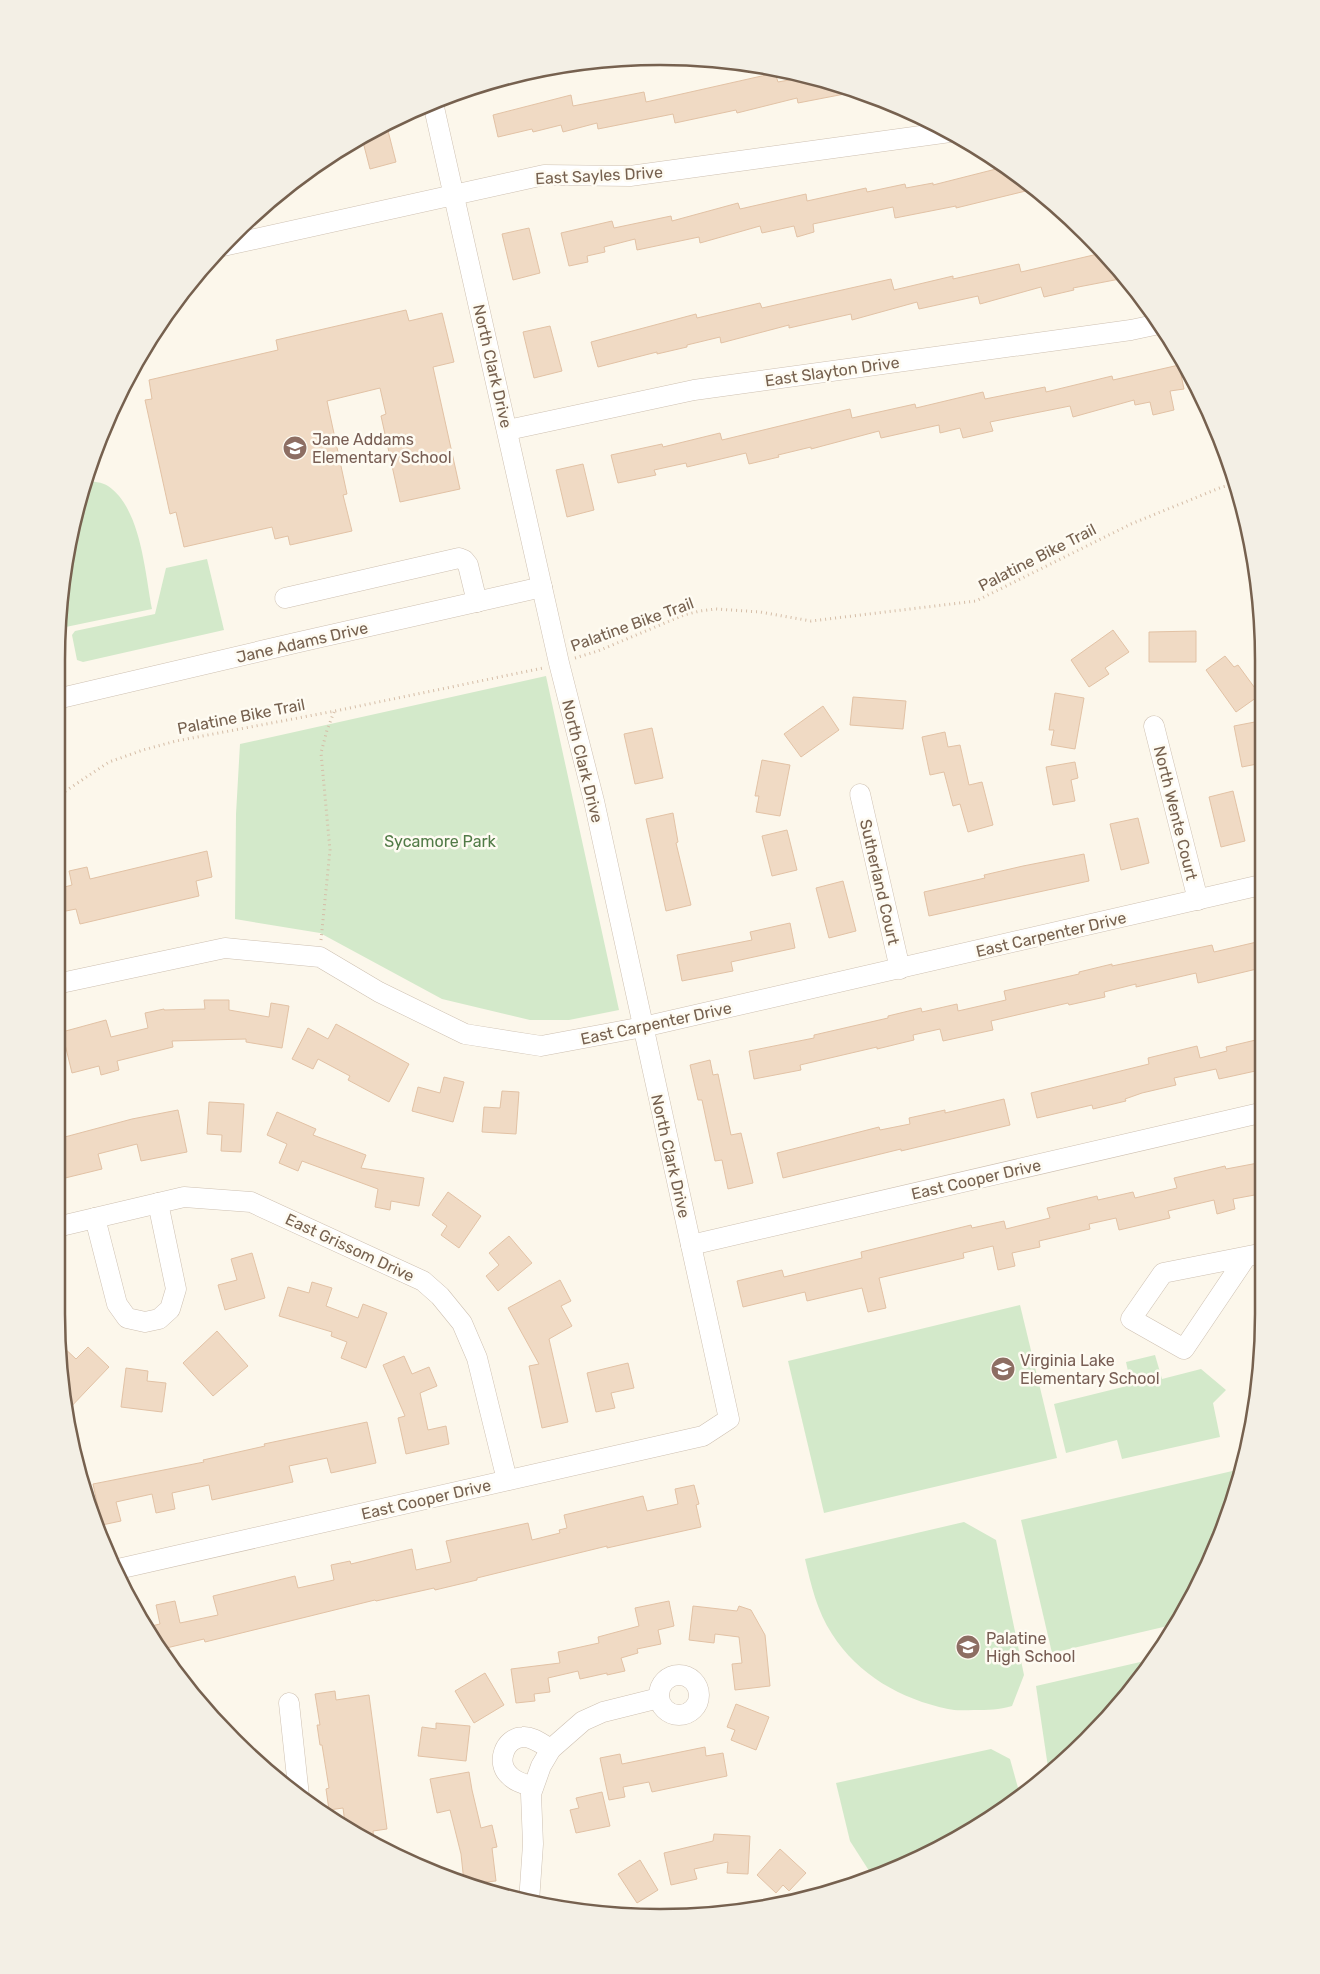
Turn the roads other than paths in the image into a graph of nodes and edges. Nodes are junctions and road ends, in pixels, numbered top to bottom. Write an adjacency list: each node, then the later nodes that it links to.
1 (434, 109): 3 (street, North Clark Drive)
2 (937, 134): 3 (street, East Sayles Drive)
3 (454, 195): 4 (street, East Sayles Drive); 6 (street, North Clark Drive)
4 (246, 234)
5 (1152, 325): 6 (street, East Slayton Drive)
6 (508, 430): 7 (street, North Clark Drive)
7 (542, 588): 9 (street, Jane Adams Drive); 17 (street, North Clark Drive)
8 (285, 598): 9 (street)
9 (477, 602): 10 (street, Jane Adams Drive)
10 (65, 697)
11 (1154, 726): 14 (street, North Wente Court)
12 (860, 794): 15 (street, Sutherland Court)
13 (1255, 886): 14 (street, East Carpenter Drive)
14 (1198, 900): 15 (street, East Carpenter Drive)
15 (900, 969): 17 (street, East Carpenter Drive)
16 (65, 982): 17 (street, East Carpenter Drive)
17 (643, 1027): 22 (street, North Clark Drive)
18 (1255, 1113): 22 (street, East Cooper Drive)
19 (158, 1203): 20 (street, East Grissom Drive); 20 (street); 25 (street, East Grissom Drive)
20 (95, 1218): 21 (street, East Grissom Drive)
21 (65, 1225)
22 (691, 1245): 24 (street, North Clark Drive)
23 (1253, 1256): 23 (street)
24 (729, 1419): 25 (street, East Cooper Drive)
25 (507, 1480): 26 (street, East Cooper Drive)
26 (122, 1568)
27 (660, 1698): 29 (street)
28 (289, 1703): 30 (street)
29 (551, 1749): 31 (street); 31 (street)
30 (297, 1785)
31 (533, 1787): 32 (street)
32 (529, 1895)

